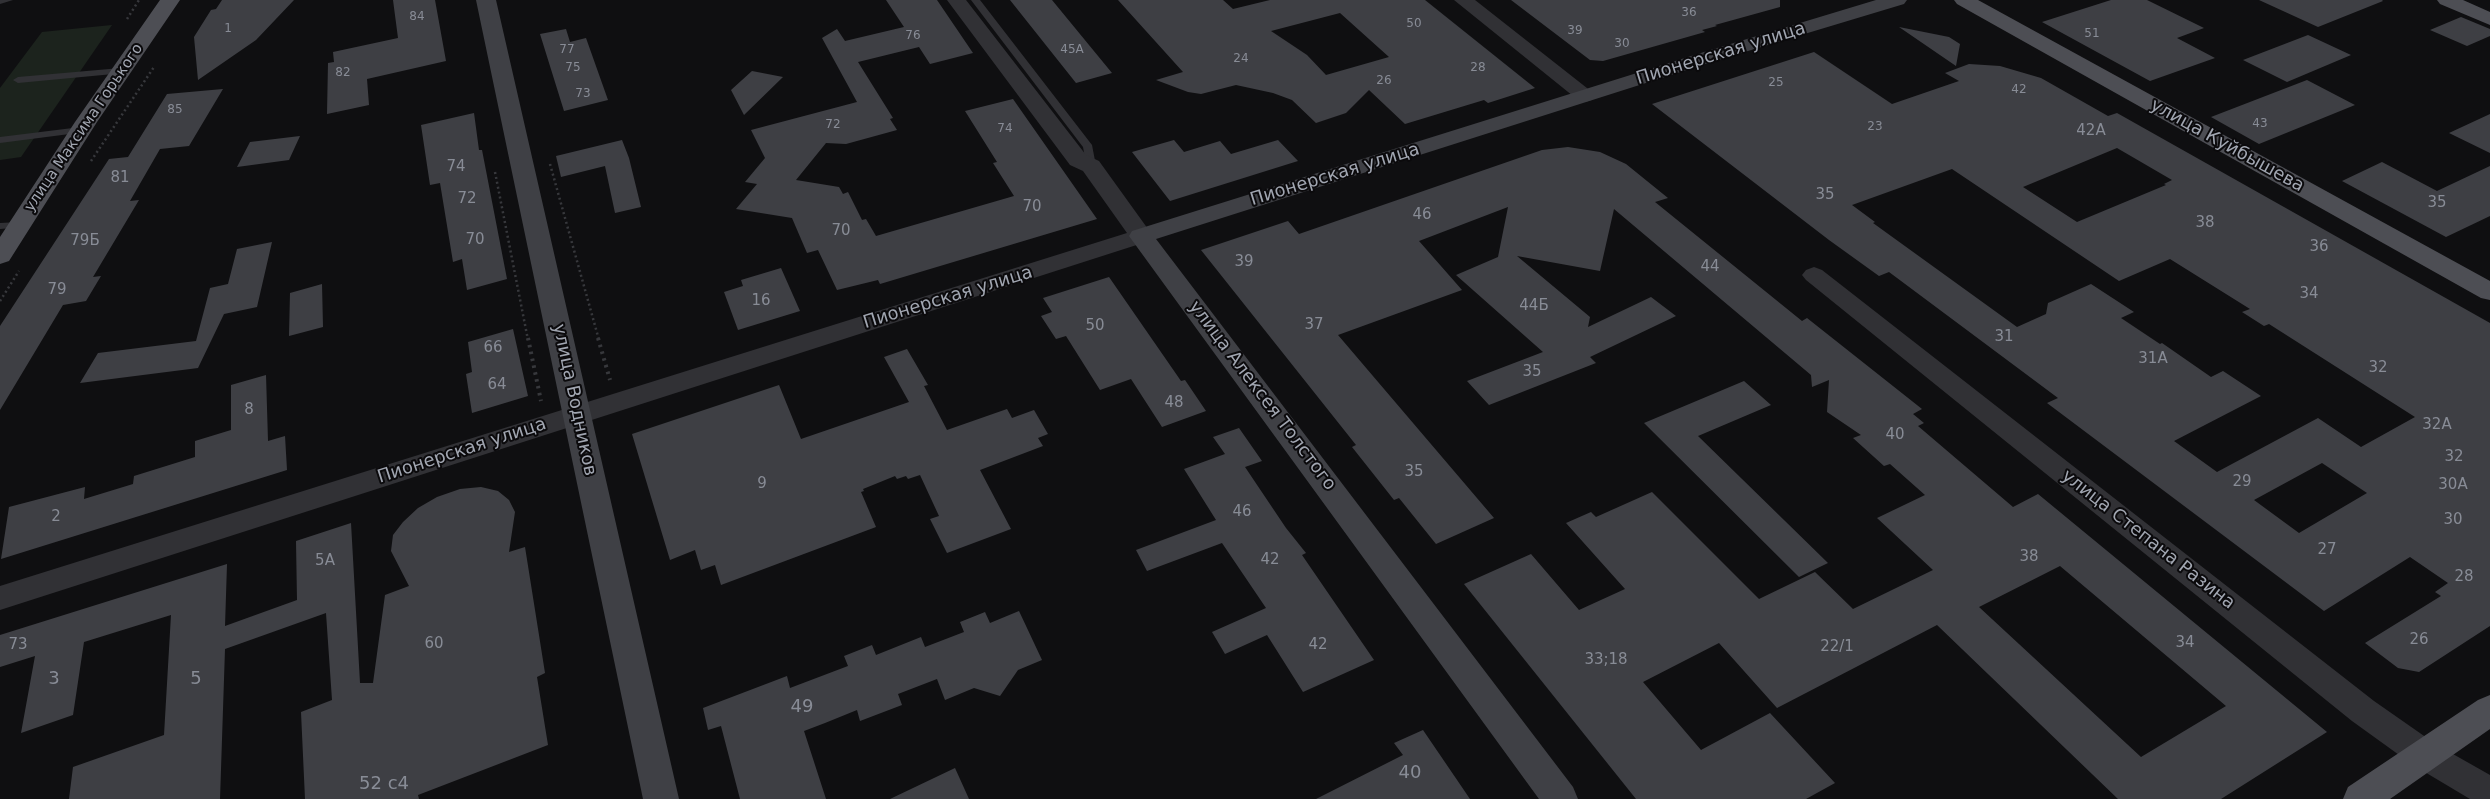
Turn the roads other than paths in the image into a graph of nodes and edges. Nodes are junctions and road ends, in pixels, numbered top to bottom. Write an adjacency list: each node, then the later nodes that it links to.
1 (9, 0): 11 (lane)
2 (170, 0): 14 (main road, улица Максима Горького)
3 (486, 0): 25 (main road, улица Водников)
4 (956, 0): 19 (street, улица Алексея Толстого)
5 (975, 0): 19 (lane)
6 (1463, 0): 16 (street)
7 (1898, 0): 16 (main road, Пионерская улица)
8 (1964, 0): 24 (main road, улица Куйбышева)
9 (2447, 0): 13 (main road)
10 (2486, 0): 12 (main road)
11 (0, 1)
12 (2490, 2)
13 (2490, 19)
14 (121, 71): 15 (lane); 17 (main road, улица Максима Горького)
15 (18, 80)
16 (1585, 96): 21 (main road, Пионерская улица)
17 (81, 130): 18 (lane); 20 (main road, улица Максима Горького)
18 (0, 140)
19 (1091, 166): 21 (street, улица Алексея Толстого)
20 (10, 226): 22 (main road, улица Максима Горького)
21 (1141, 236): 25 (street, Пионерская улица); 31 (main road, улица Алексея Толстого)
22 (0, 256)
23 (1814, 275): 28 (street, улица Степана Разина)
24 (2490, 292)
25 (577, 415): 26 (street, Пионерская улица); 30 (main road, улица Водников)
26 (0, 598)
27 (2490, 710): 28 (main road)
28 (2425, 754): 29 (street, улица Степана Разина); 32 (main road)
29 (2490, 793)
30 (661, 799)
31 (1560, 799)
32 (2361, 799)

